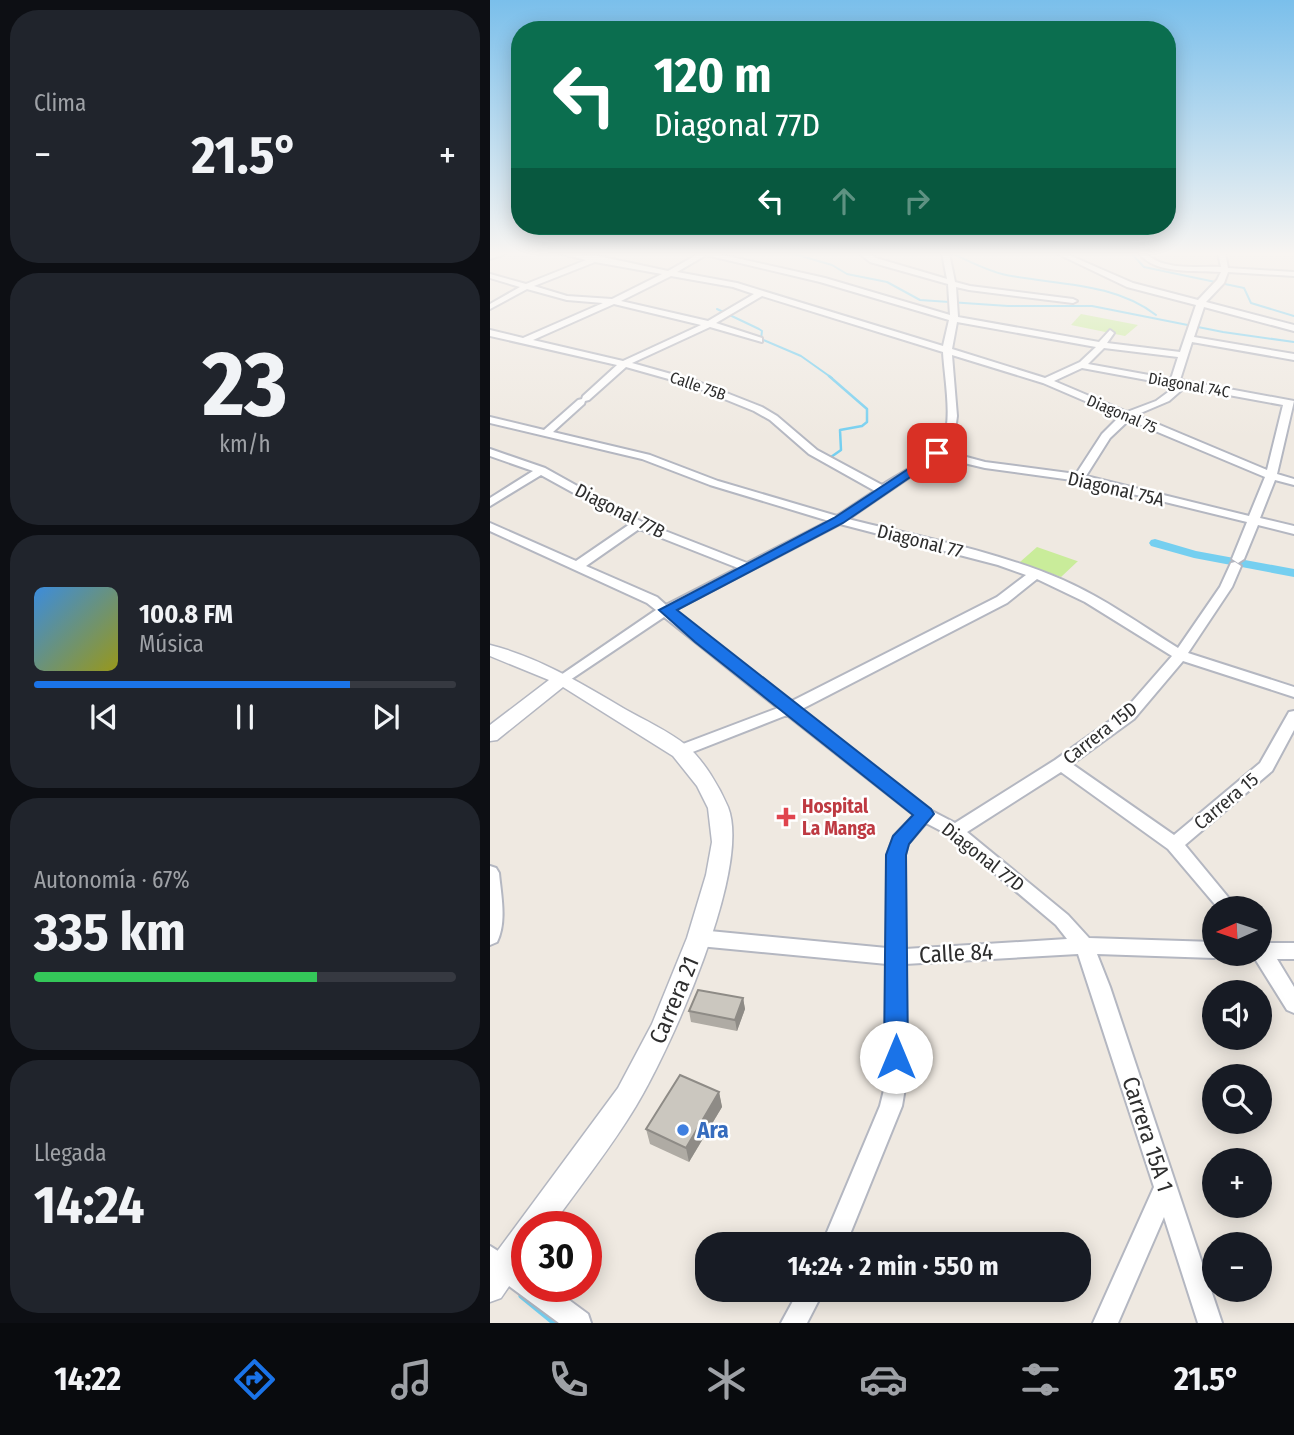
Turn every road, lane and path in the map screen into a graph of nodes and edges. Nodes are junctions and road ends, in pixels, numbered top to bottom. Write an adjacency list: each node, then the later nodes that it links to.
1 (582, 315): 16 (street)
2 (670, 315): 10 (street)
3 (725, 315): 10 (street)
4 (830, 315): 18 (street, Diagonal 75)
5 (940, 315): 9 (street)
6 (953, 315): 9 (street)
7 (1197, 315): 14 (street)
8 (1240, 315): 11 (street)
9 (954, 319): 17 (street); 18 (street)
10 (709, 324): 15 (street); 21 (street)
11 (1294, 328)
12 (490, 333): 16 (street, Calle 75B)
13 (1110, 333): 17 (street)
14 (1188, 339): 19 (street); 20 (street)
15 (759, 340)
16 (524, 341): 21 (street, Calle 75B)
17 (1102, 345): 19 (street); 22 (street)
18 (948, 352): 23 (street, Diagonal 75); 30 (street)
19 (1181, 355): 24 (street)
20 (1294, 357)
21 (625, 363): 28 (street); 35 (street, Calle 75B)
22 (1083, 366): 23 (street); 24 (street, Diagonal 74C)
23 (1046, 381): 26 (street, Diagonal 75)
24 (1179, 383): 25 (street, Diagonal 74C); 26 (street)
25 (1291, 403): 32 (street, Carrera 15D)
26 (1127, 416): 32 (street, Diagonal 75); 33 (street)
27 (490, 420): 28 (street, Diagonal 77)
28 (547, 432): 37 (street, Diagonal 77)
29 (490, 452): 31 (street, Diagonal 77B)
30 (937, 453): 33 (street, Diagonal 75A); 35 (street)
31 (541, 470): 36 (street); 39 (street, Diagonal 77B)
32 (1271, 476): 34 (street, Diagonal 75); 38 (street, Carrera 15D)
33 (1079, 478): 38 (street, Diagonal 75A)
34 (1294, 482)
35 (883, 491): 37 (street)
36 (490, 503)
37 (839, 520): 43 (street); 44 (street, Diagonal 77)
38 (1255, 522): 41 (street, Diagonal 75A); 47 (street, Carrera 15D)
39 (638, 524): 42 (street); 43 (street, Diagonal 77B)
40 (490, 527): 42 (street, Diagonal 77D)
41 (1294, 530)
42 (578, 566): 45 (street, Diagonal 77D)
43 (750, 568): 45 (street)
44 (1036, 574): 47 (street, Diagonal 77); 50 (street)
45 (667, 610): 48 (street); 50 (street, Diagonal 77D)
46 (490, 650): 48 (street, Carrera 21)
47 (1180, 655): 49 (street, Diagonal 77); 54 (street, Carrera 15D)
48 (562, 679): 52 (street); 53 (street, Carrera 21)
49 (1294, 692)
50 (791, 708): 53 (street); 55 (street, Diagonal 77D)
51 (1294, 716): 57 (street, Carrera 15)
52 (490, 735)
53 (680, 751): 61 (street, Carrera 21)
54 (1061, 764): 56 (street, Carrera 15D); 57 (street)
55 (925, 814): 56 (street, Diagonal 77D); 66 (street)
56 (954, 831): 62 (street, Diagonal 77D)
57 (1174, 844): 59 (street)
58 (490, 873): 60 (street)
59 (1218, 896)
60 (490, 937)
61 (699, 938): 66 (street, Calle 84); 70 (street, Carrera 21)
62 (1084, 946): 63 (street, Calle 84); 66 (street, Calle 84); 69 (street, Carrera 15A 1)
63 (1202, 950)
64 (1272, 950): 65 (street)
65 (1294, 951)
66 (897, 957): 71 (street)
67 (1271, 966): 68 (street)
68 (1294, 1004)
69 (1165, 1188): 79 (street); 80 (street, Carrera 15A 1)
70 (545, 1211)
71 (839, 1232)
72 (511, 1251): 73 (street)
73 (494, 1270): 74 (street)
74 (511, 1278)
75 (551, 1302): 77 (street)
76 (805, 1302): 78 (street)
77 (579, 1323)
78 (793, 1323)
79 (1105, 1323)
80 (1210, 1323)

